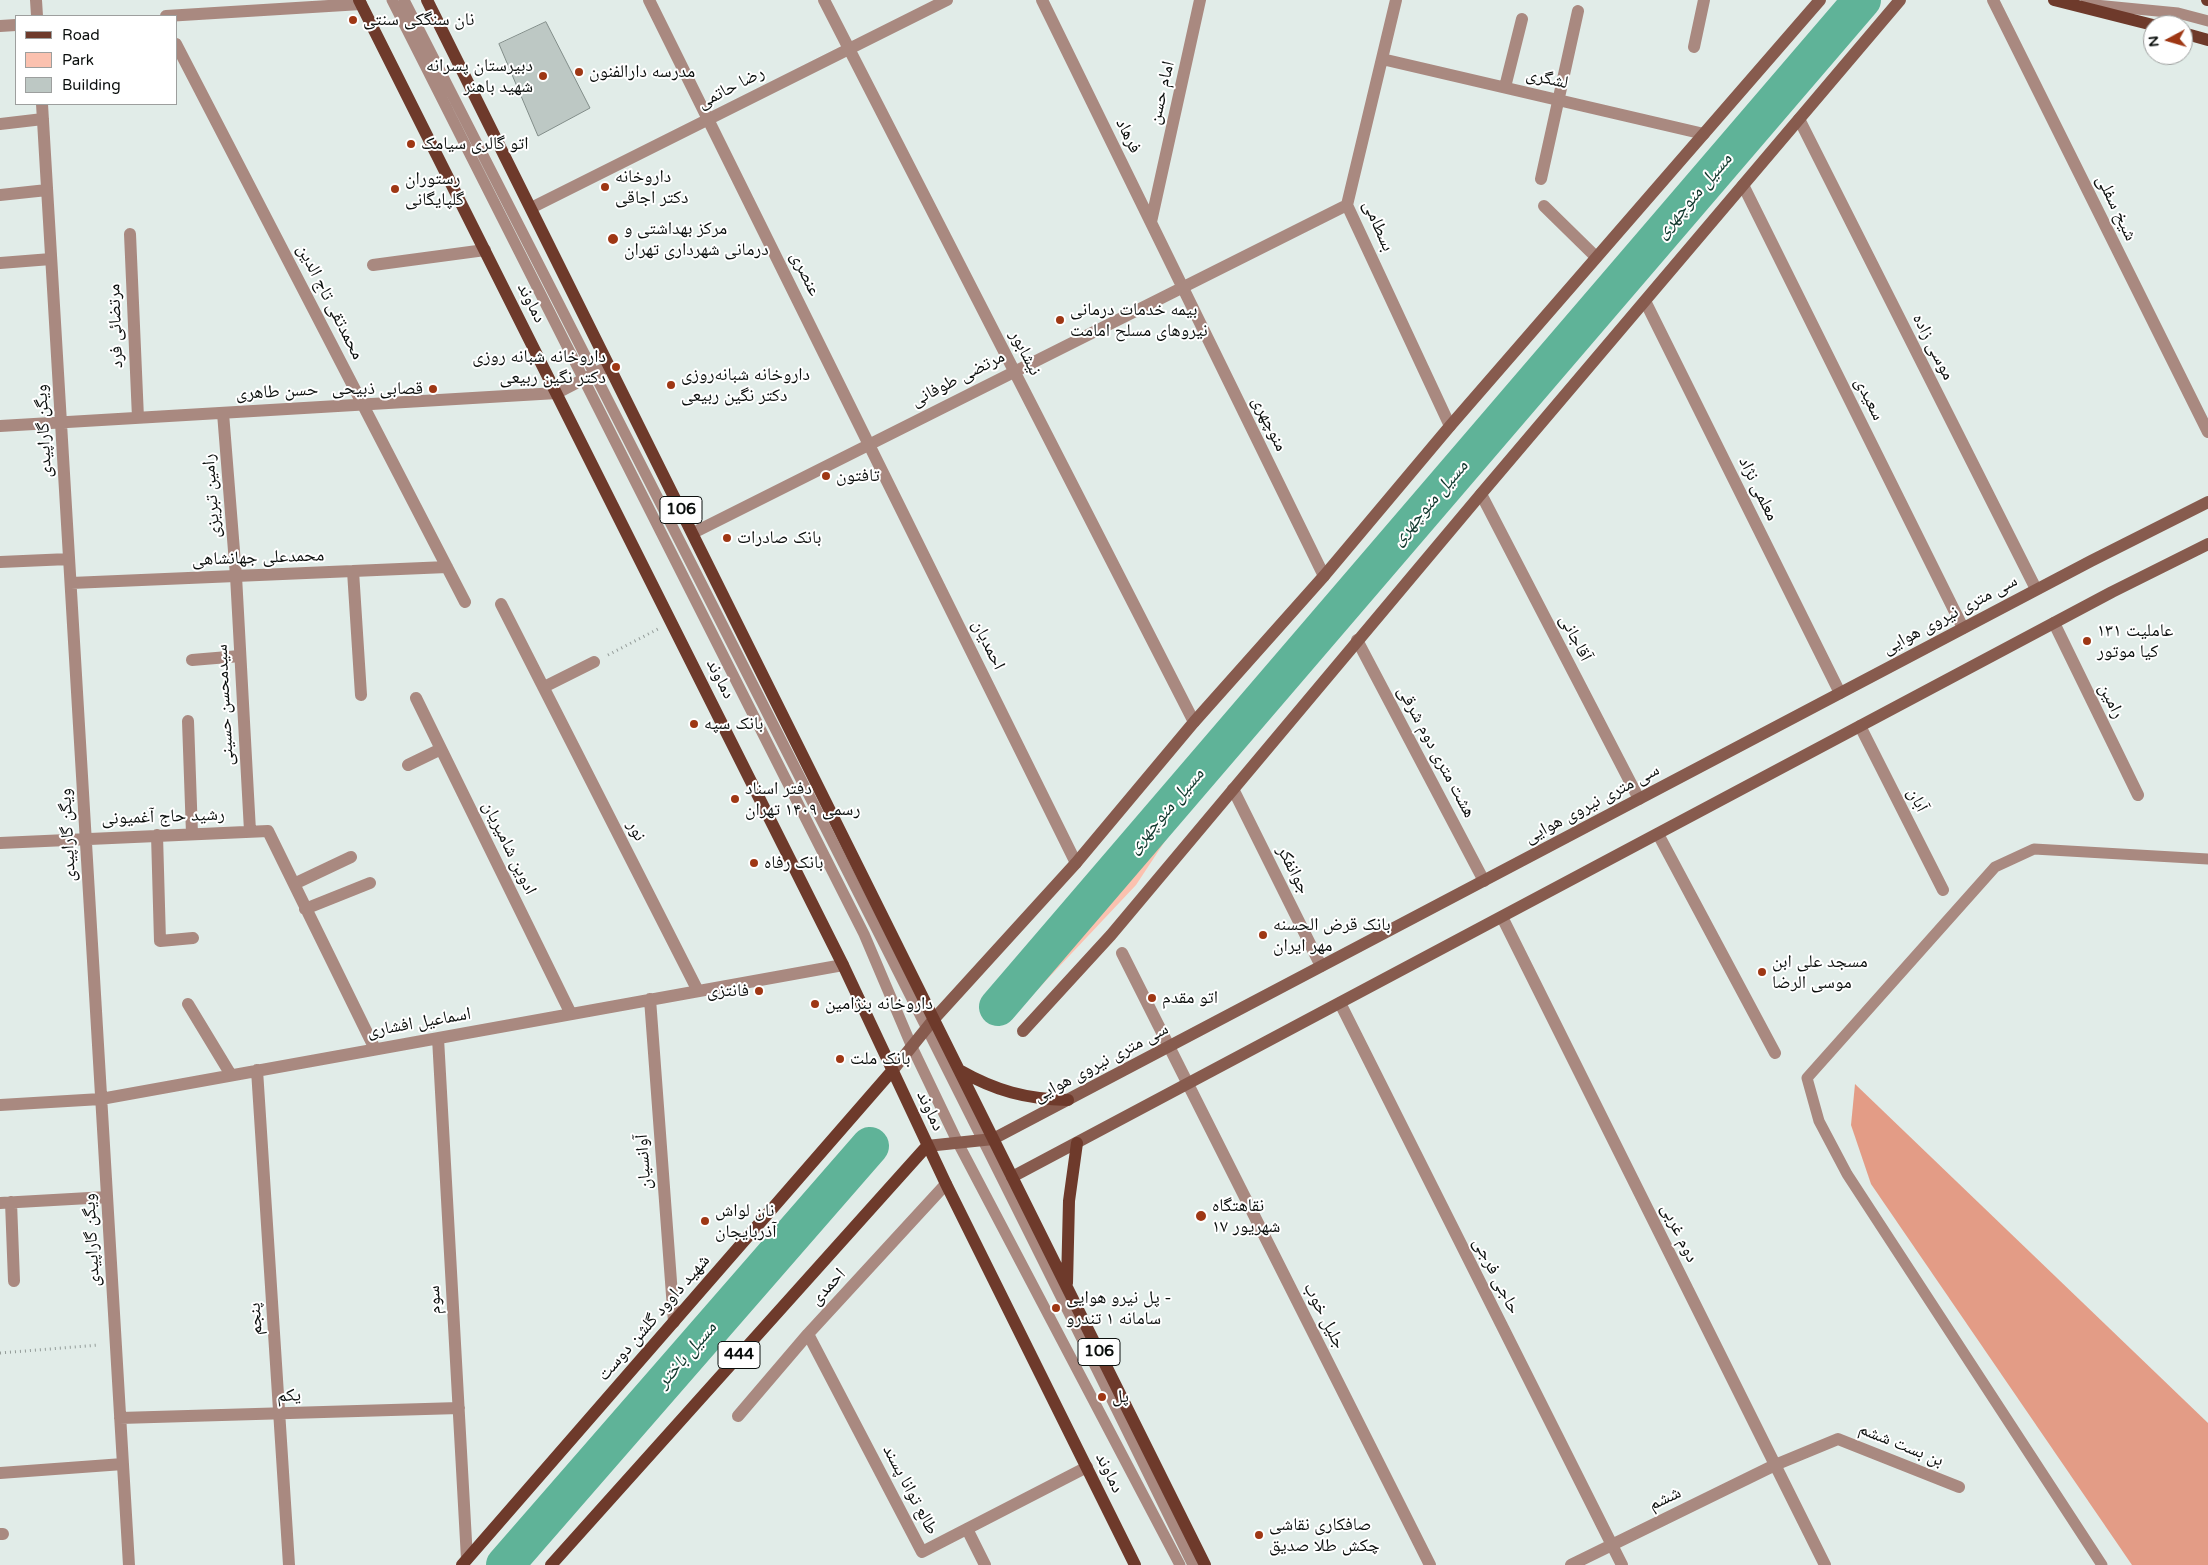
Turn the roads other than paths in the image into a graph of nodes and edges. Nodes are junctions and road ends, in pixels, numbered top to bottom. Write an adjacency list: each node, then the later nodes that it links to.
1 (36, 0): 18 (street)
2 (392, 0): 125 (lane)
3 (404, 0): 122 (lane)
4 (649, 0): 35 (street, عنصری)
5 (824, 0): 29 (street, نیشابور)
6 (947, 0): 29 (street, رضا حاتمی)
7 (1042, 0): 46 (street, فرهاد)
8 (1200, 0): 46 (street, امام حسن)
9 (1396, 0): 30 (street, بسطامی)
10 (1704, 0): 27 (street)
11 (1820, 0): 38 (main road)
12 (1900, 0): 36 (main road)
13 (1993, 0): 64 (street, شیخ سفلی)
14 (2057, 0): 21 (lane); 22 (main road)
15 (430, 1): 45 (main road, 106)
16 (360, 2): 19 (street); 48 (main road, دماوند)
17 (1578, 11): 32 (street)
18 (37, 15)
19 (178, 15)
20 (1522, 19): 31 (street)
21 (2208, 21)
22 (2143, 22)
23 (0, 26): 24 (street)
24 (15, 26)
25 (2193, 36): 26 (main road)
26 (2208, 40)
27 (1694, 47)
28 (178, 48): 58 (street, محمدتقی تاج الدین)
29 (849, 49): 35 (street, رضا حاتمی); 56 (street, نیشابور)
30 (1382, 59): 31 (street, لشگری); 43 (street, بسطامی)
31 (1505, 87): 32 (street, لشگری)
32 (1559, 100): 38 (street, لشگری); 39 (street)
33 (42, 105): 34 (street, ویگن گاراپیدی)
34 (43, 119): 37 (street); 41 (street, ویگن گاراپیدی)
35 (709, 119): 45 (street, رضا حاتمی); 65 (street, عنصری)
36 (1799, 119): 40 (main road); 77 (street, موسی زاده)
37 (0, 124)
38 (1704, 134): 49 (main road)
39 (1541, 179)
40 (1743, 185): 54 (main road); 81 (street, سعیدی)
41 (47, 190): 42 (street); 50 (street, ویگن گاراپیدی)
42 (0, 194)
43 (1347, 205): 53 (street, مرتضی طوفانی); 63 (street, بسطامی)
44 (1544, 206): 49 (street)
45 (531, 208): 55 (main road, 106)
46 (1150, 222): 53 (street, فرهاد)
47 (130, 234): 60 (street, مرتضائی فرد)
48 (485, 250): 52 (street); 57 (main road, دماوند)
49 (1596, 257): 63 (main road)
50 (51, 259): 51 (street); 61 (street, ویگن گاراپیدی)
51 (0, 263)
52 (373, 265)
53 (1182, 286): 56 (street, مرتضی طوفانی); 75 (street, منوچهری)
54 (1645, 301): 66 (main road); 87 (street, معلمی نژاد)
55 (610, 366): 57 (street); 68 (main road, 106)
56 (1014, 370): 65 (street, مرتضی طوفانی); 91 (street, نیشابور)
57 (557, 393): 58 (street, حسن طاهری); 115 (main road, دماوند)
58 (363, 404): 59 (street, حسن طاهری); 72 (street, محمدتقی تاج الدین)
59 (223, 413): 60 (street, حسن طاهری); 74 (street, رامین تبریزی)
60 (138, 418): 61 (street, حسن طاهری)
61 (61, 422): 62 (street, حسن طاهری); 70 (street, ویگن گاراپیدی)
62 (0, 426)
63 (1450, 426): 75 (main road)
64 (2208, 432)
65 (869, 444): 68 (street, مرتضی طوفانی); 106 (street, احمدیان)
66 (1481, 494): 82 (main road); 97 (street, آقاجانی)
67 (2208, 502): 77 (main road, سی متری نیروی هوایی)
68 (693, 533): 122 (main road, 106)
69 (2208, 544): 80 (main road)
70 (69, 559): 71 (street); 76 (street, ویگن گاراپیدی)
71 (0, 562)
72 (447, 567): 73 (street, محمدعلی جهانشاهی); 78 (street, محمدتقی تاج الدین)
73 (353, 571): 74 (street, محمدعلی جهانشاهی); 88 (street)
74 (236, 576): 76 (street, محمدعلی جهانشاهی); 83 (street, سیدمحسن حسینی)
75 (1324, 576): 91 (main road)
76 (71, 583): 102 (street, ویگن گاراپیدی)
77 (2036, 589): 81 (main road, سی متری نیروی هوایی)
78 (466, 602)
79 (501, 604): 86 (street, نور)
80 (2054, 623): 92 (main road); 96 (street, رامین)
81 (1963, 628): 87 (main road, سی متری نیروی هوایی)
82 (1358, 640): 95 (main road); 107 (street, هشت متری دوم شرقی)
83 (240, 656): 84 (street); 98 (street, سیدمحسن حسینی)
84 (192, 660)
85 (594, 662): 86 (street)
86 (544, 687): 117 (street, نور)
87 (1840, 693): 97 (main road, سی متری نیروی هوایی)
88 (361, 695)
89 (416, 698): 93 (street, ادوین شامیریان)
90 (188, 721): 99 (street)
91 (1194, 722): 106 (main road)
92 (1860, 726): 100 (main road); 110 (street, آبان)
93 (441, 749): 94 (street); 121 (street, ادوین شامیریان)
94 (408, 765)
95 (1232, 789): 116 (street, جوانفکر); 123 (main road)
96 (2138, 794)
97 (1639, 799): 107 (main road, سی متری نیروی هوایی)
98 (250, 832): 99 (street, رشید حاج آغمیونی); 109 (street, رشید حاج آغمیونی)
99 (192, 834): 101 (street, رشید حاج آغمیونی)
100 (1658, 834): 112 (main road); 128 (street)
101 (157, 835): 102 (street, رشید حاج آغمیونی); 113 (street)
102 (85, 838): 103 (street, رشید حاج آغمیونی); 134 (street, ویگن گاراپیدی)
103 (0, 843)
104 (351, 856): 109 (street)
105 (2208, 859): 173 (lane)
106 (1076, 863): 122 (main road)
107 (1484, 881): 116 (main road, سی متری نیروی هوایی)
108 (370, 883): 111 (street)
109 (294, 884): 111 (street)
110 (1943, 890)
111 (305, 909): 127 (street)
112 (1502, 917): 119 (main road); 154 (street, دوم غربی)
113 (193, 938)
114 (1122, 953): 126 (street, جلیل خوب)
115 (844, 964): 117 (street, اسماعیل افشاری); 131 (main road, دماوند)
116 (1321, 966): 126 (main road, سی متری نیروی هوایی)
117 (698, 991): 118 (street, اسماعیل افشاری)
118 (650, 999): 121 (street, اسماعیل افشاری); 147 (street, آوانسیان)
119 (1340, 1003): 133 (main road); 159 (street, حاجی فرجی)
120 (188, 1004): 132 (street)
121 (571, 1014): 124 (street, اسماعیل افشاری)
122 (931, 1024): 125 (main road); 130 (main road, 106); 137 (lane)
123 (1023, 1031)
124 (438, 1038): 127 (street, اسماعیل افشاری); 149 (street, سوم)
125 (912, 1046): 131 (main road); 138 (lane)
126 (1170, 1047): 133 (street, جلیل خوب); 135 (main road, سی متری نیروی هوایی)
127 (375, 1049): 129 (street, اسماعیل افشاری)
128 (1775, 1053)
129 (258, 1070): 132 (street, اسماعیل افشاری); 150 (street, پنجم)
130 (959, 1070): 135 (main road); 137 (main road, 106)
131 (892, 1071): 140 (main road, دماوند); 147 (main road, شهید داوود گلشن دوست)
132 (231, 1075): 134 (street, اسماعیل افشاری)
133 (1188, 1084): 139 (main road); 169 (street, جلیل خوب)
134 (101, 1099): 136 (street, اسماعیل افشاری); 143 (street, ویگن گاراپیدی)
135 (1068, 1100): 137 (main road, سی متری نیروی هوایی)
136 (0, 1105)
137 (988, 1140): 138 (main road); 141 (main road, 106); 167 (lane)
138 (958, 1143): 140 (main road); 166 (lane)
139 (1077, 1143): 141 (main road); 146 (main road)
140 (927, 1146): 142 (main road, دماوند); 163 (main road, 444)
141 (1012, 1177): 146 (main road, 106)
142 (946, 1184): 148 (street, احمدی); 155 (main road, دماوند)
143 (107, 1196): 144 (street); 152 (street, ویگن گاراپیدی)
144 (6, 1202): 145 (street)
145 (14, 1281)
146 (1067, 1288): 168 (main road, 106)
147 (674, 1322): 160 (main road, شهید داوود گلشن دوست)
148 (808, 1334): 151 (street, احمدی); 158 (street, طالع توانا پسند)
149 (459, 1408): 150 (street, یکم); 160 (street, سوم)
150 (280, 1414): 152 (street, یکم); 162 (street, پنجم)
151 (738, 1416)
152 (120, 1418): 153 (street, ویگن گاراپیدی)
153 (123, 1464): 156 (street); 161 (street, ویگن گاراپیدی)
154 (1774, 1465): 157 (street, بن بست ششم); 159 (street, ششم); 172 (street, دوم غربی)
155 (1087, 1467): 158 (street, طالع توانا پسند); 165 (main road, دماوند)
156 (0, 1473)
157 (1960, 1487)
158 (967, 1528): 164 (street)
159 (1611, 1544): 170 (street, ششم); 171 (street, حاجی فرجی)
160 (465, 1562)
161 (129, 1565)
162 (290, 1565)
163 (551, 1565)
164 (984, 1565)
165 (1135, 1565)
166 (1180, 1565)
167 (1193, 1565)
168 (1205, 1565)
169 (1430, 1565)
170 (1571, 1565)
171 (1622, 1565)
172 (1825, 1565)
173 (2102, 1565)

